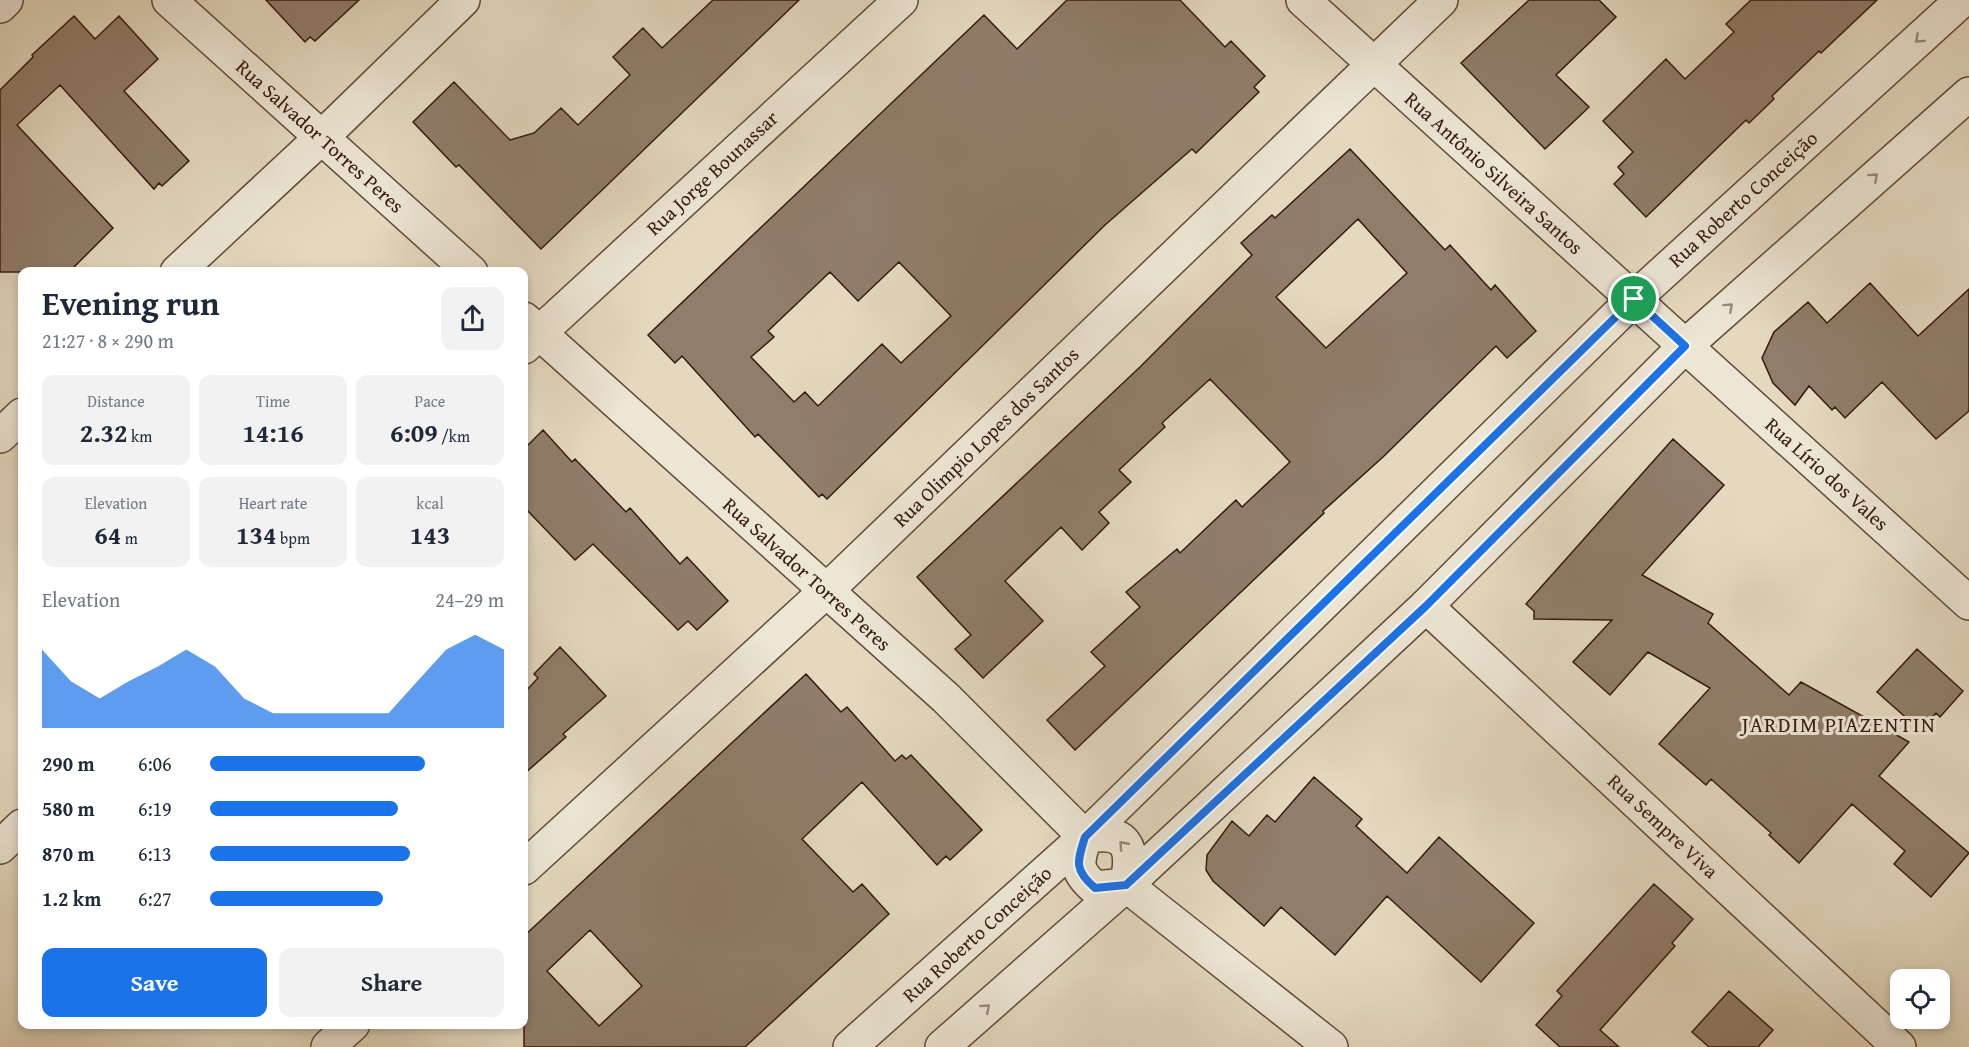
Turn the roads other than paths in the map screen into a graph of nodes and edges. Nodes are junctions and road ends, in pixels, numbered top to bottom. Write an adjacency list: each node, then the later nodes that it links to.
1 (6, 0): 8 (street)
2 (169, 0): 11 (street, Rua Salvador Torres Peres)
3 (463, 0): 11 (street)
4 (901, 0): 15 (street, Rua Jorge Bounassar)
5 (1303, 0): 9 (street, Rua Antônio Silveira Santos)
6 (1441, 0): 9 (street, Rua Olimpio Lopes dos Santos)
7 (1962, 0): 14 (street, Rua Roberto Conceição, one-way to 14)
8 (0, 6)
9 (1374, 64): 14 (street, Rua Antônio Silveira Santos); 19 (street, Rua Olimpio Lopes dos Santos)
10 (1969, 94): 16 (street, one-way to 10)
11 (321, 137): 12 (street); 13 (street, Rua Salvador Torres Peres)
12 (182, 267)
13 (465, 267)
14 (1634, 299): 16 (street, Rua Antônio Silveira Santos); 23 (street, Rua Roberto Conceição)
15 (529, 333): 19 (street, Rua Salvador Torres Peres)
16 (1685, 346): 20 (street, Rua Lírio dos Vales); 21 (street)
17 (18, 419): 18 (street)
18 (0, 436)
19 (826, 591): 23 (street, Rua Salvador Torres Peres); 25 (street, Rua Olimpio Lopes dos Santos)
20 (1969, 603)
21 (1426, 606): 26 (street, one-way to 21); 32 (street, Rua Sempre Viva)
22 (18, 830): 24 (street)
23 (1085, 837): 26 (street); 29 (street, Rua Roberto Conceição)
24 (0, 847)
25 (528, 864)
26 (1126, 885): 30 (street, one-way to 26); 31 (street)
27 (348, 1029): 28 (street)
28 (328, 1047)
29 (850, 1047)
30 (942, 1047)
31 (1331, 1047)
32 (1899, 1047)

